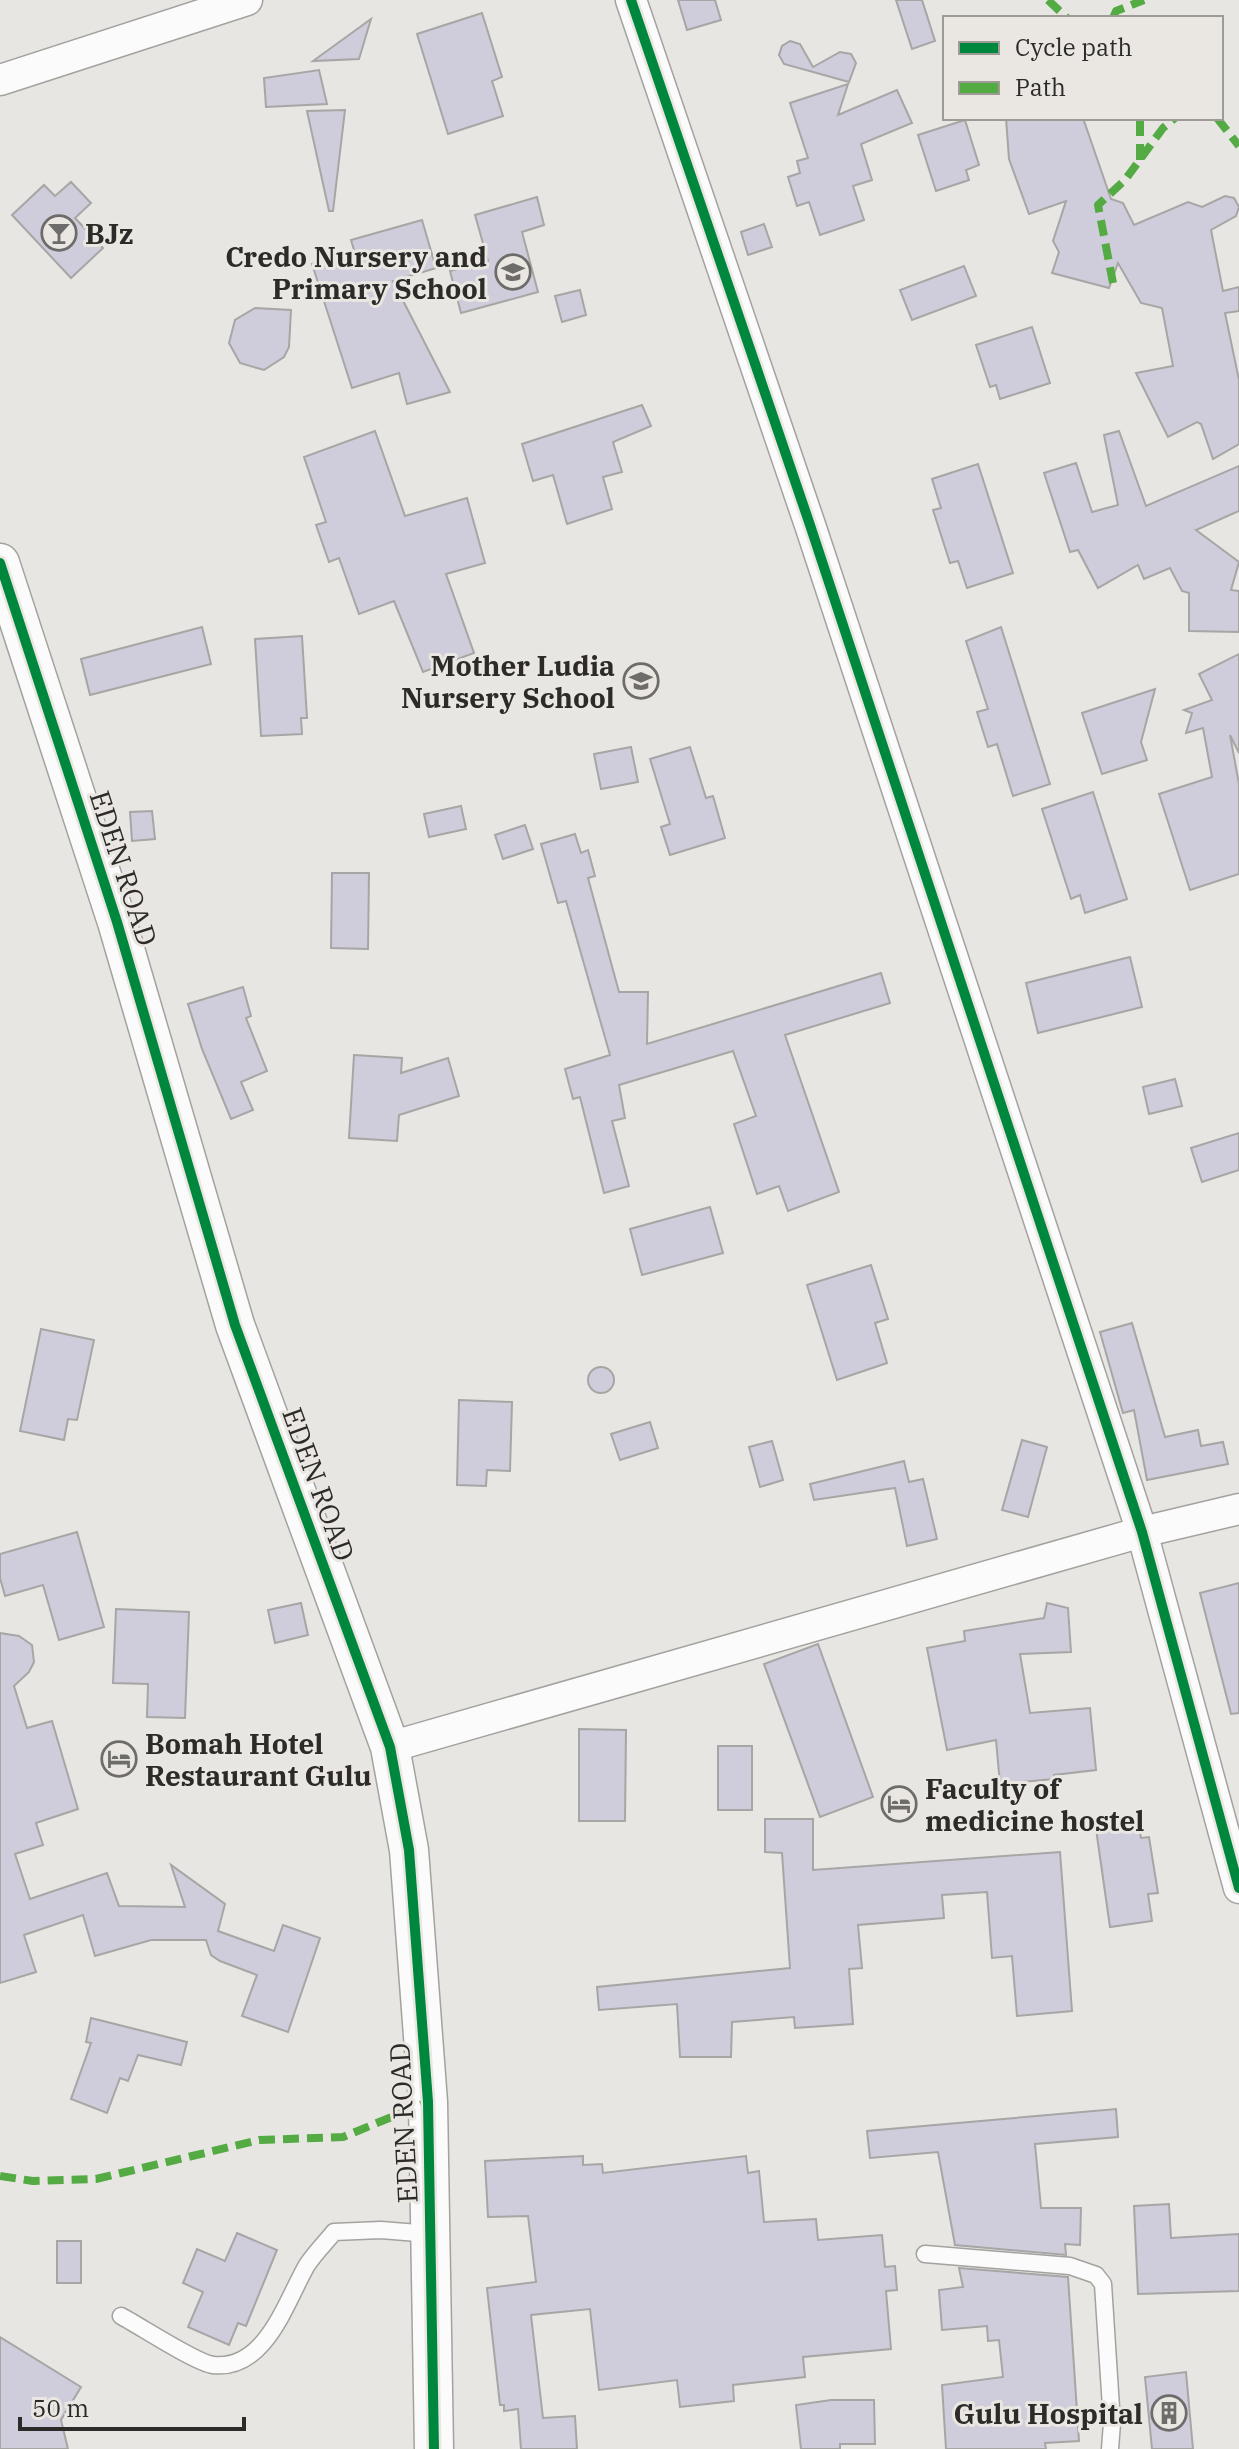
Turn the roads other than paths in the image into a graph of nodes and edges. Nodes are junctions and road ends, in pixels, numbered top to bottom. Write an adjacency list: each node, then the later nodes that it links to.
1 (247, 0): 3 (street)
2 (631, 0): 6 (street)
3 (0, 80)
4 (0, 563): 7 (street, EDEN ROAD)
5 (1239, 1509): 6 (street)
6 (1142, 1532): 7 (street); 8 (street)
7 (390, 1747): 9 (street, EDEN ROAD)
8 (1239, 1888)
9 (432, 2234): 11 (lane); 12 (street, EDEN ROAD)
10 (925, 2254): 13 (lane)
11 (121, 2316)
12 (434, 2449)
13 (1110, 2449)

